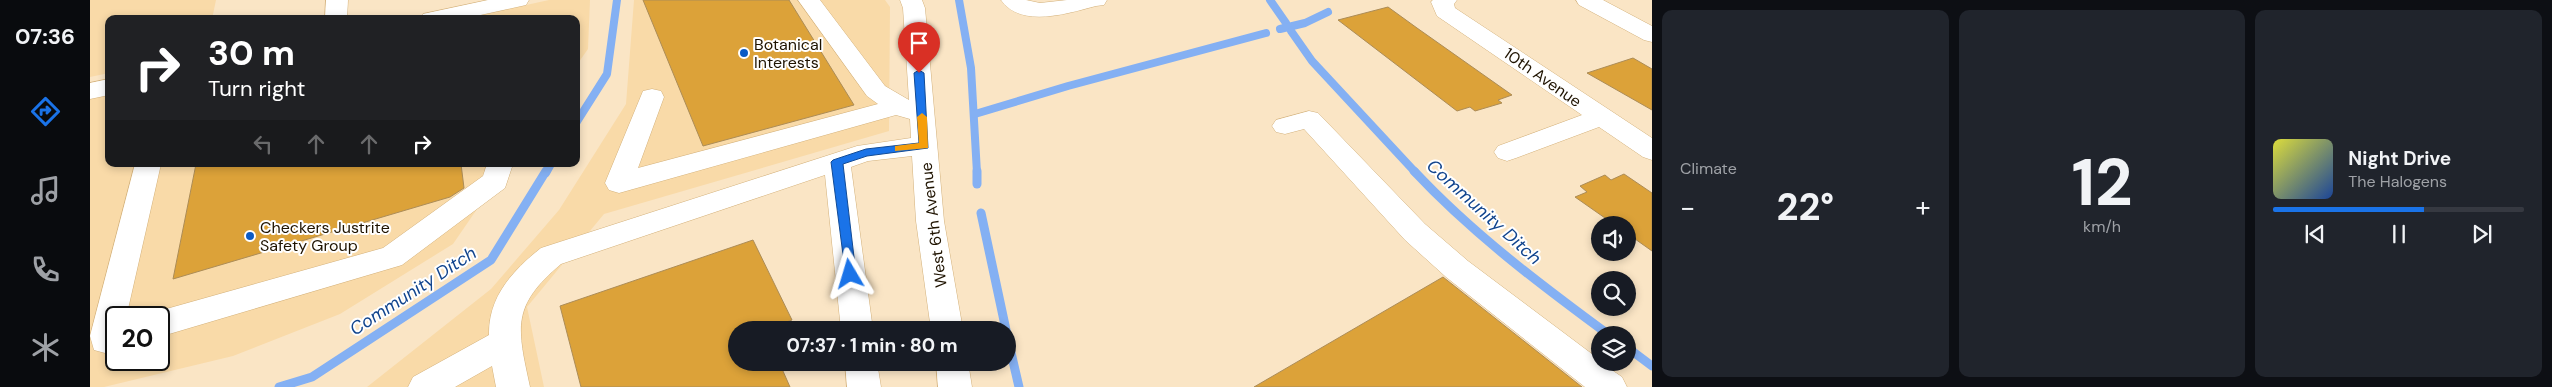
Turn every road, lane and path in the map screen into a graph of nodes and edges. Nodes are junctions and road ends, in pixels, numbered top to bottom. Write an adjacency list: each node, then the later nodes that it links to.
1 (337, 0): 9 (street)
2 (809, 0): 16 (street)
3 (912, 0): 16 (street, West 6th Avenue)
4 (1012, 0): 5 (street)
5 (1096, 0)
6 (1446, 0): 15 (street, 10th Avenue)
7 (1587, 0): 11 (street)
8 (510, 7): 10 (street)
9 (336, 15)
10 (457, 15)
11 (1652, 35)
12 (105, 88): 13 (street)
13 (90, 91)
14 (652, 97): 16 (street)
15 (1601, 117): 18 (street); 19 (street, 10th Avenue)
16 (915, 124): 20 (street); 25 (street, West 6th Avenue)
17 (1285, 126): 34 (street)
18 (1507, 152)
19 (1652, 152)
20 (837, 162): 24 (street); 27 (street)
21 (147, 167): 26 (street)
22 (499, 167): 23 (street)
23 (170, 321)
24 (856, 321)
25 (946, 321)
26 (104, 340)
27 (504, 343): 30 (street); 31 (street)
28 (862, 371): 32 (street)
29 (953, 371): 33 (street)
30 (425, 387)
31 (513, 387)
32 (864, 387)
33 (956, 387)
34 (1610, 387)

